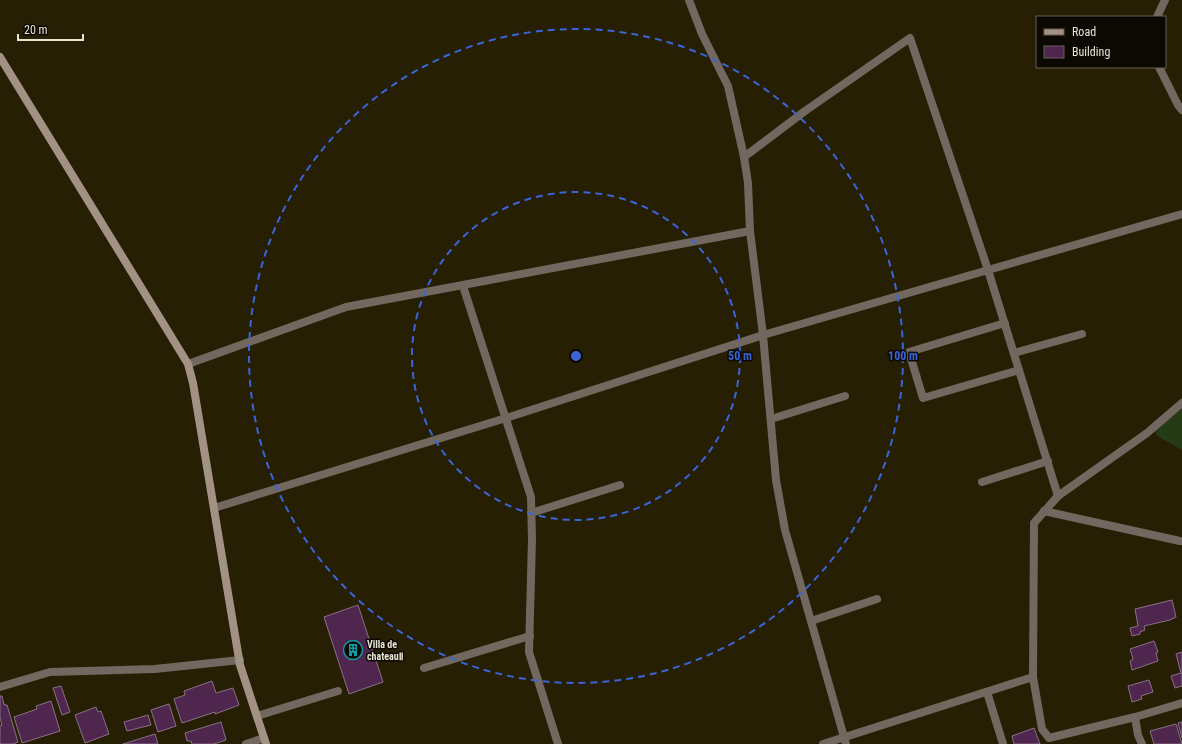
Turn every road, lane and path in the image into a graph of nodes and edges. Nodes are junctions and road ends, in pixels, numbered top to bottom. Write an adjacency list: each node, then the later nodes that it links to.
1 (689, 0): 7 (street)
2 (1165, 0): 3 (street)
3 (1157, 16)
4 (0, 57): 16 (street)
5 (1159, 68): 6 (street)
6 (1182, 110)
7 (744, 158): 9 (street); 10 (street)
8 (1182, 214): 10 (street)
9 (750, 232): 11 (street); 14 (street)
10 (988, 270): 12 (street); 14 (street)
11 (463, 286): 16 (street); 20 (street)
12 (1005, 323): 15 (street); 17 (street)
13 (1082, 334): 15 (street)
14 (763, 335): 20 (street); 21 (street)
15 (1014, 353): 17 (street)
16 (188, 364): 26 (street)
17 (1019, 370): 22 (street)
18 (845, 396): 21 (street)
19 (1182, 403): 25 (street)
20 (506, 418): 26 (street); 28 (street)
21 (771, 420): 31 (street)
22 (1048, 461): 23 (street); 25 (street)
23 (982, 482)
24 (620, 485): 28 (street)
25 (1058, 496): 27 (street)
26 (214, 508): 33 (street)
27 (1044, 511): 29 (street); 35 (street)
28 (531, 513): 32 (street)
29 (1180, 541)
30 (877, 599): 31 (street)
31 (811, 621): 43 (street)
32 (530, 636): 34 (street); 45 (street)
33 (240, 660): 36 (street); 40 (street)
34 (424, 668)
35 (1033, 677): 38 (street); 41 (street)
36 (0, 687)
37 (338, 691): 40 (street)
38 (987, 692): 43 (street); 47 (street)
39 (1182, 703): 41 (street)
40 (257, 716): 42 (street)
41 (1135, 717): 48 (street)
42 (265, 741): 44 (street)
43 (845, 741): 46 (street)
44 (246, 744)
45 (558, 744)
46 (823, 744)
47 (1003, 744)
48 (1142, 744)

